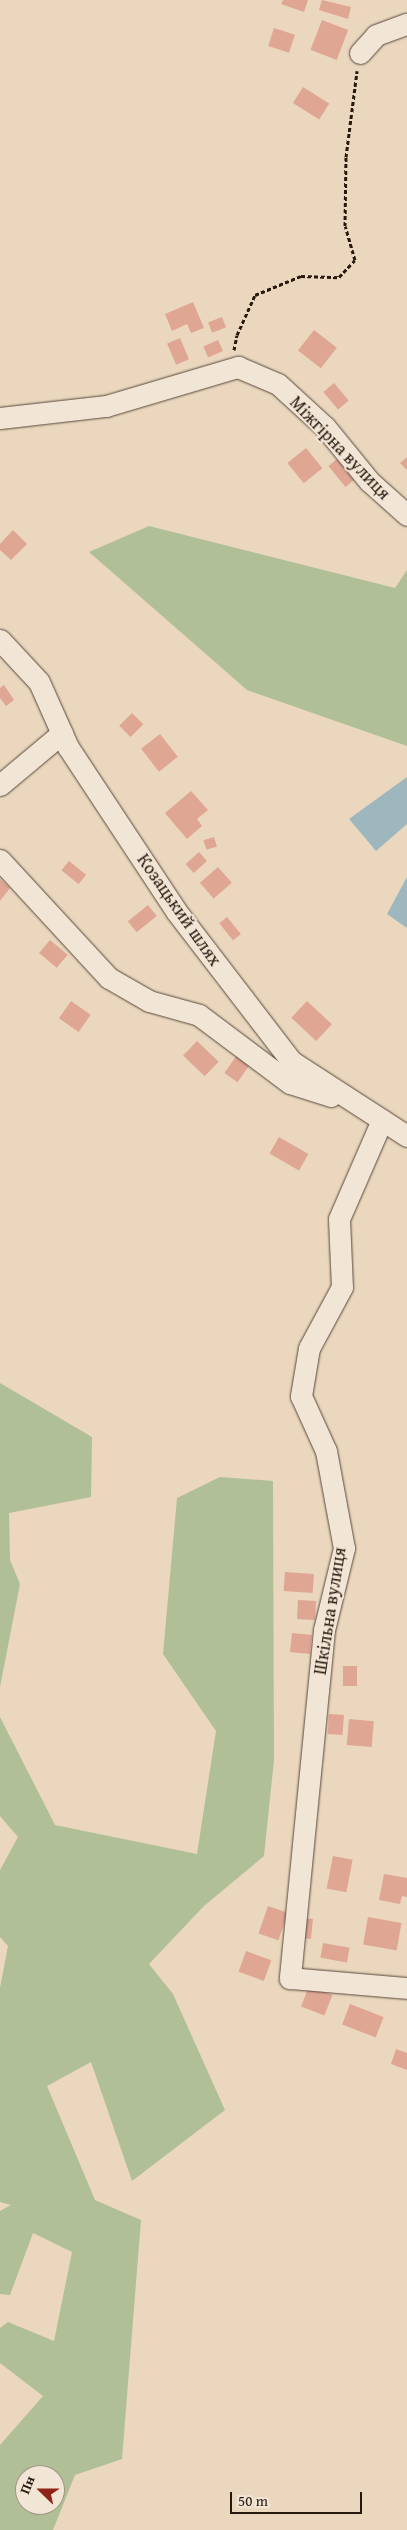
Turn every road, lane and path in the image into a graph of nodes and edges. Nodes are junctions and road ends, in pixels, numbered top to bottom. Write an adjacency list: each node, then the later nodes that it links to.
1 (407, 24): 2 (street)
2 (360, 54): 3 (path)
3 (232, 369): 4 (street, Міжгірна вулиця); 5 (street, Міжгірна вулиця)
4 (0, 418)
5 (407, 515)
6 (0, 640): 7 (street, Козацький шлях)
7 (62, 733): 8 (street); 10 (street, Козацький шлях)
8 (0, 785)
9 (0, 860): 10 (street)
10 (359, 1104): 11 (street, Козацький шлях)
11 (382, 1120): 12 (street, Козацький шлях); 13 (street, Шкільна вулиця)
12 (407, 1136)
13 (407, 1988)

